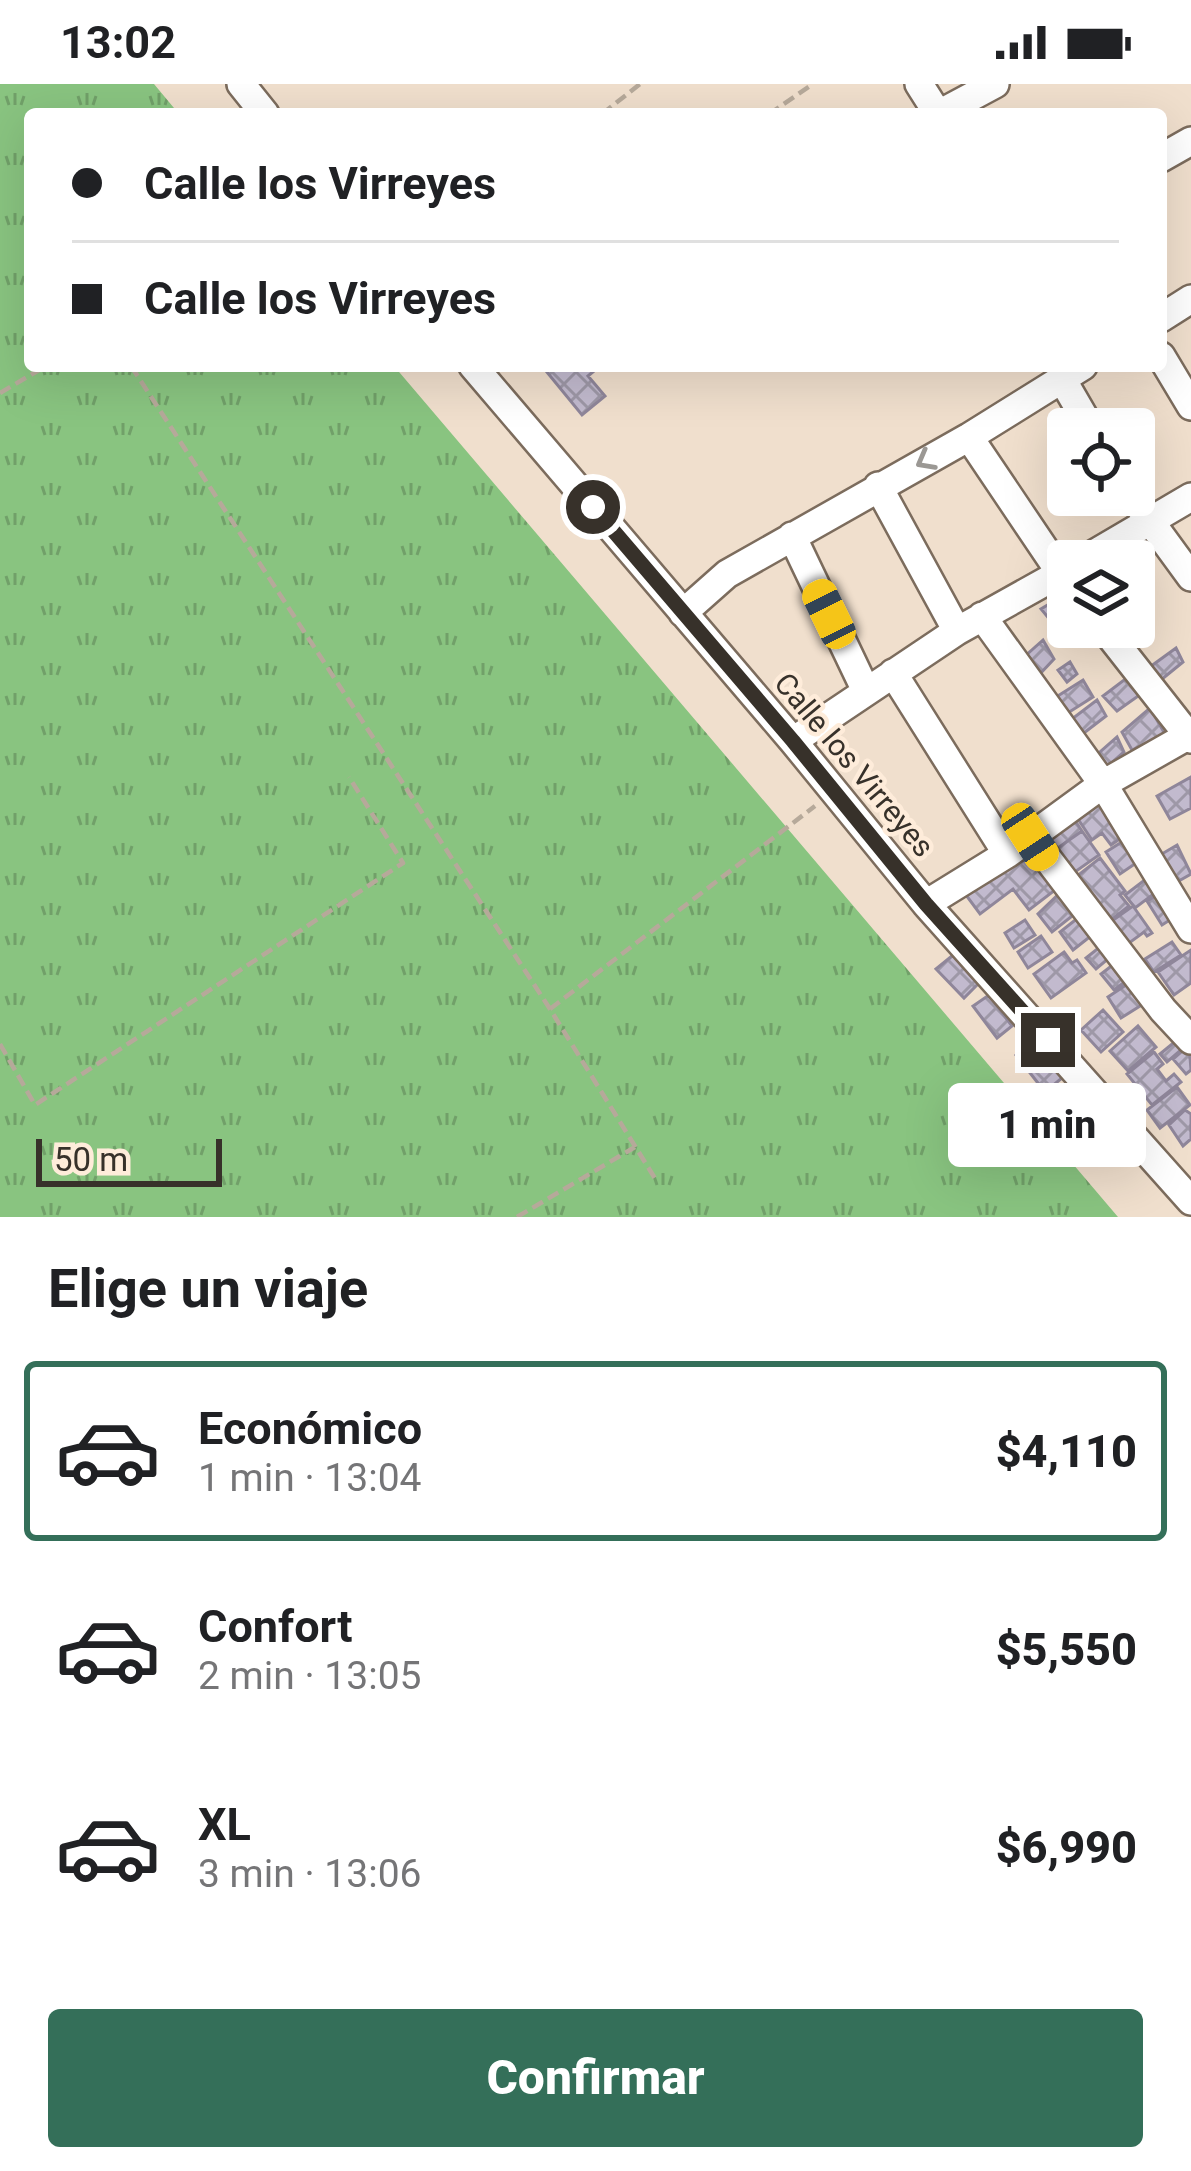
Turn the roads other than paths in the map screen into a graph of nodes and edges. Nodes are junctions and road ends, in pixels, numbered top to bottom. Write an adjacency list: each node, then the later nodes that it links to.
1 (241, 84): 3 (street)
2 (995, 84): 4 (street)
3 (260, 108)
4 (949, 108)
5 (1167, 366): 8 (street)
6 (478, 372): 20 (street, Calle los Virreyes)
7 (1072, 373): 9 (street); 10 (street)
8 (1191, 406)
9 (1084, 408)
10 (969, 437): 11 (street, one-way to 11); 17 (street)
11 (878, 486): 15 (street); 21 (street)
12 (1191, 497): 14 (street)
13 (1144, 516): 14 (street)
14 (1148, 523): 16 (street); 18 (street)
15 (792, 536): 20 (street); 24 (street)
16 (1121, 540)
17 (1047, 542)
18 (1191, 577)
19 (1047, 583): 21 (street)
20 (683, 613): 26 (street, Calle los Virreyes)
21 (970, 623): 23 (street); 27 (street)
22 (1119, 648): 25 (street)
23 (893, 673): 24 (street); 29 (street)
24 (866, 691): 26 (street)
25 (1190, 736): 27 (street)
26 (793, 741): 30 (street, Calle los Virreyes)
27 (1102, 784): 28 (street); 31 (street)
28 (1030, 837): 29 (street); 32 (street)
29 (1007, 854): 30 (street)
30 (926, 904): 33 (street, Calle los Virreyes)
31 (1191, 929)
32 (1191, 1040)
33 (1181, 1169): 34 (street, Calle los Virreyes)
34 (1191, 1201)

